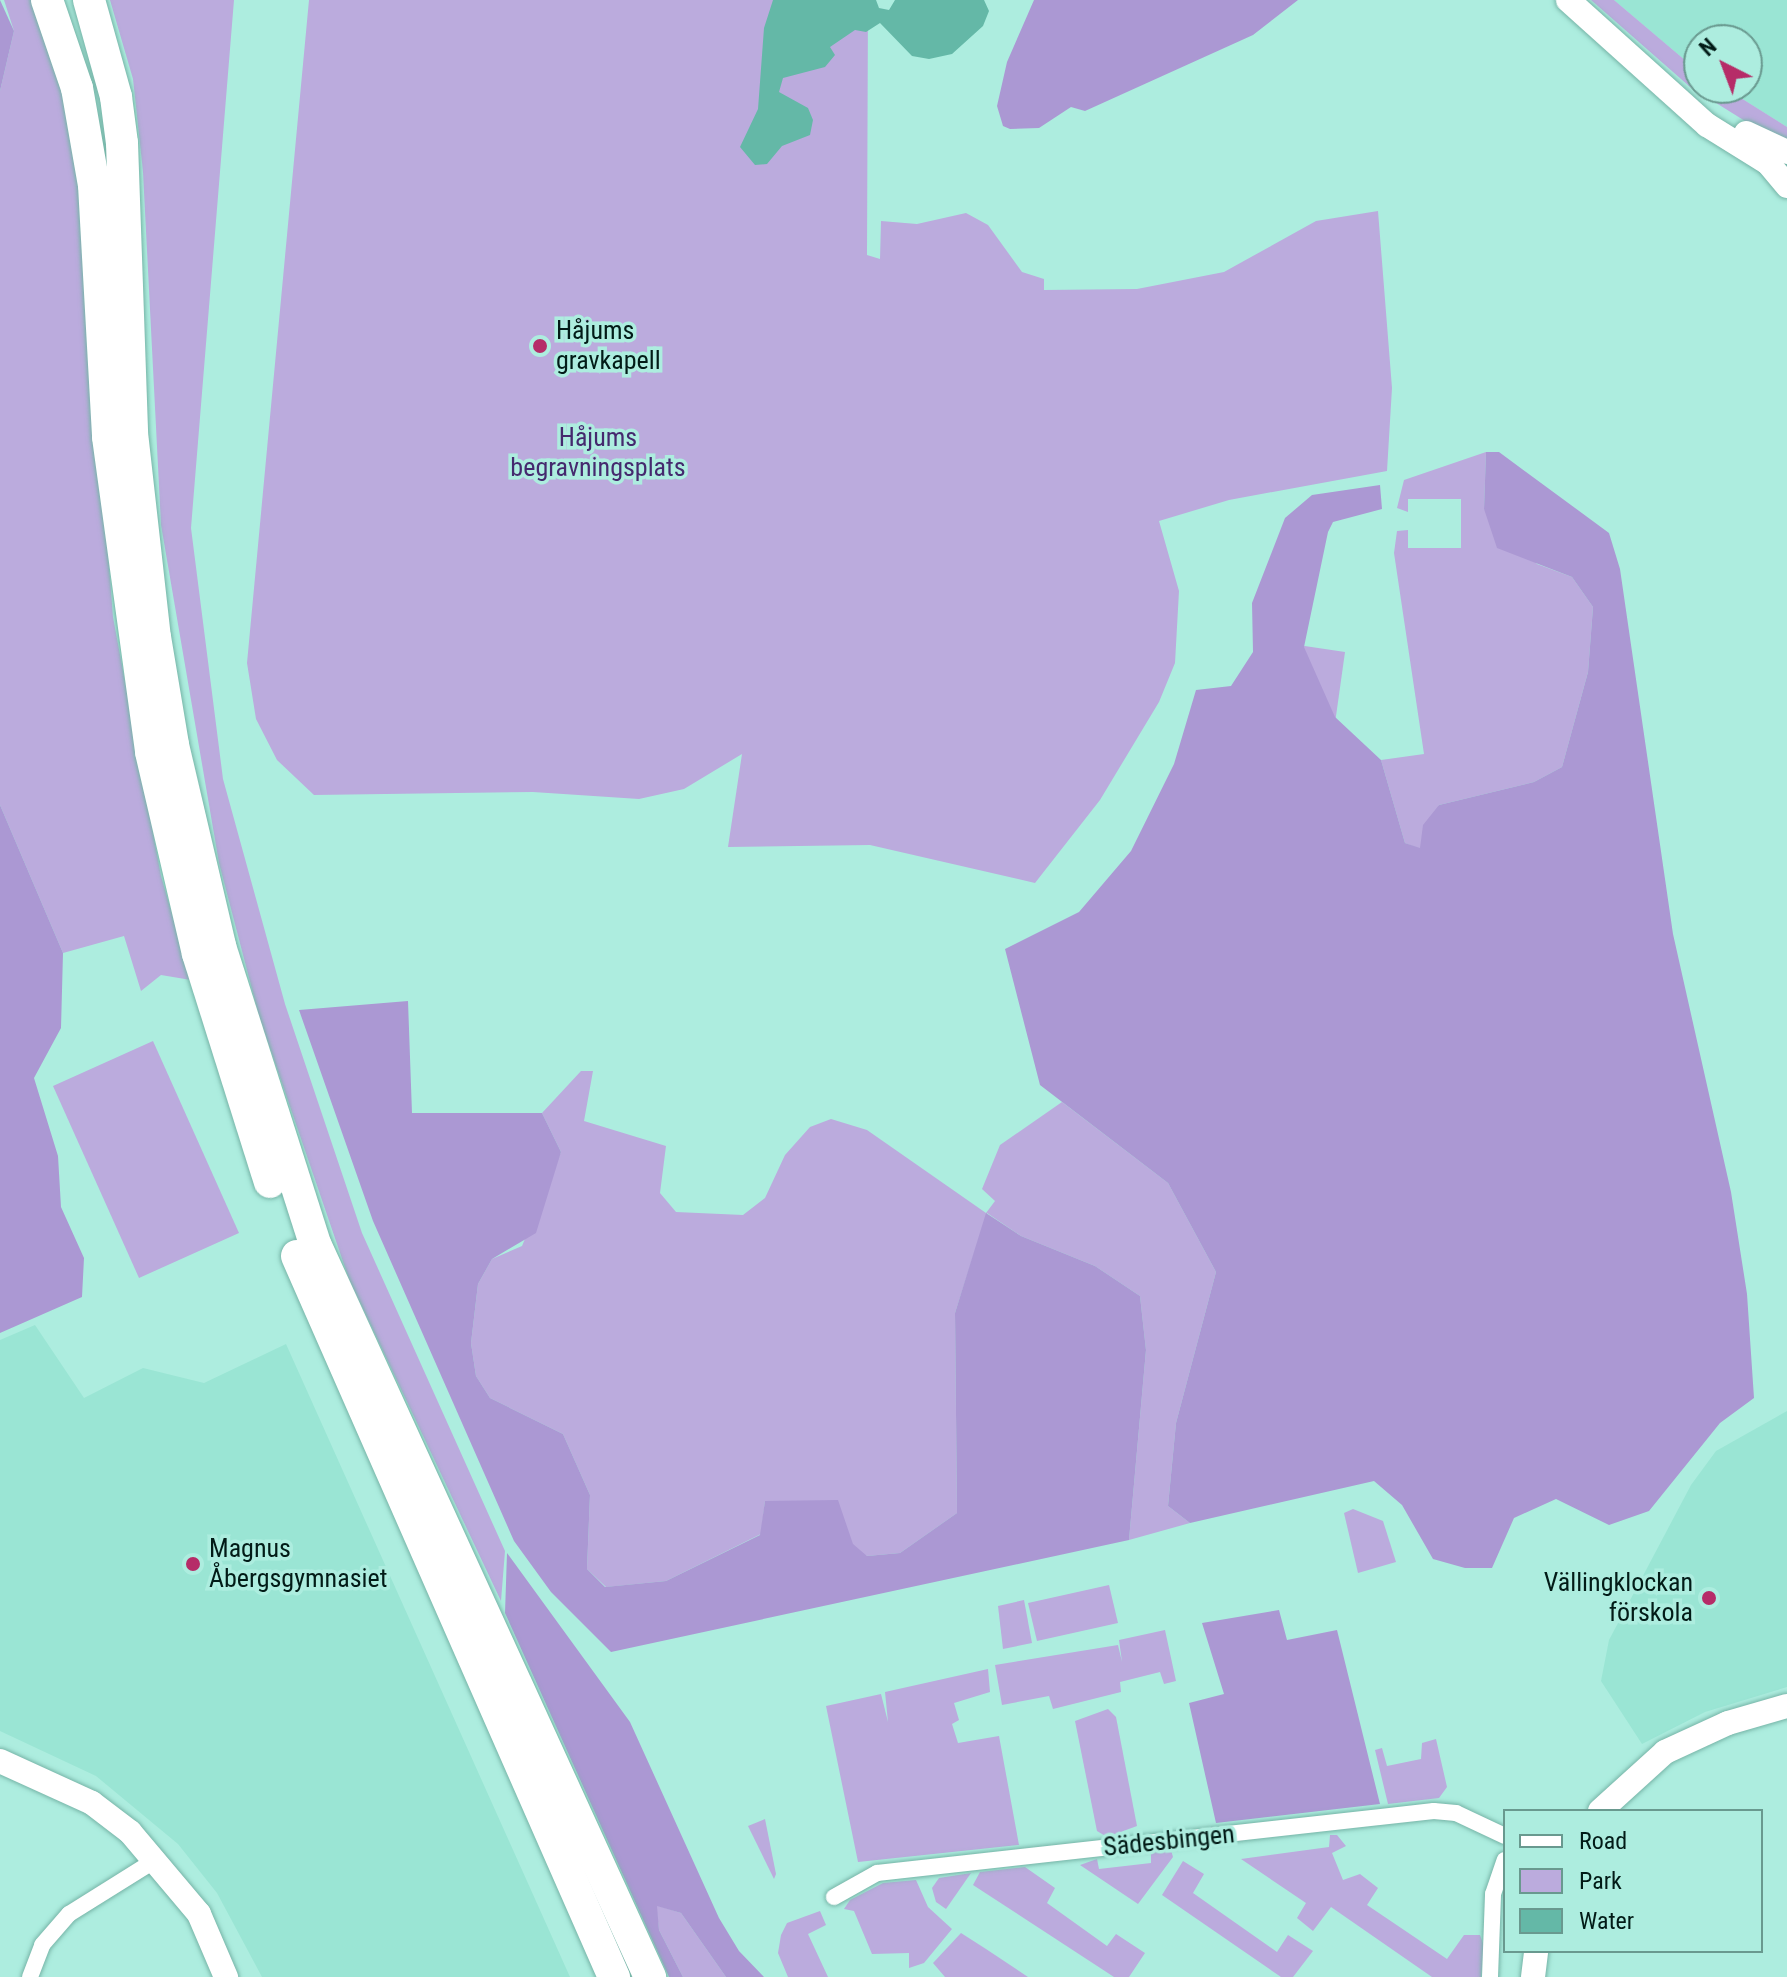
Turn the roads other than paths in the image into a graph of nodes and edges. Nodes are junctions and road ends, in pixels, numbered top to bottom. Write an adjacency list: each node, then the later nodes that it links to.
1 (47, 0): 17 (highway)
2 (89, 0): 18 (highway)
3 (1568, 0): 4 (street)
4 (1680, 99): 5 (street); 6 (street)
5 (1787, 152)
6 (1787, 186)
7 (1787, 1706): 9 (street)
8 (0, 1761): 11 (street)
9 (1602, 1809)
10 (1503, 1835): 13 (street, Sädesbingen)
11 (157, 1859): 15 (street); 16 (street)
12 (1503, 1866): 19 (street)
13 (834, 1897)
14 (1536, 1953): 20 (street)
15 (30, 1977)
16 (226, 1977)
17 (614, 1977)
18 (650, 1977)
19 (1490, 1977)
20 (1533, 1977)

